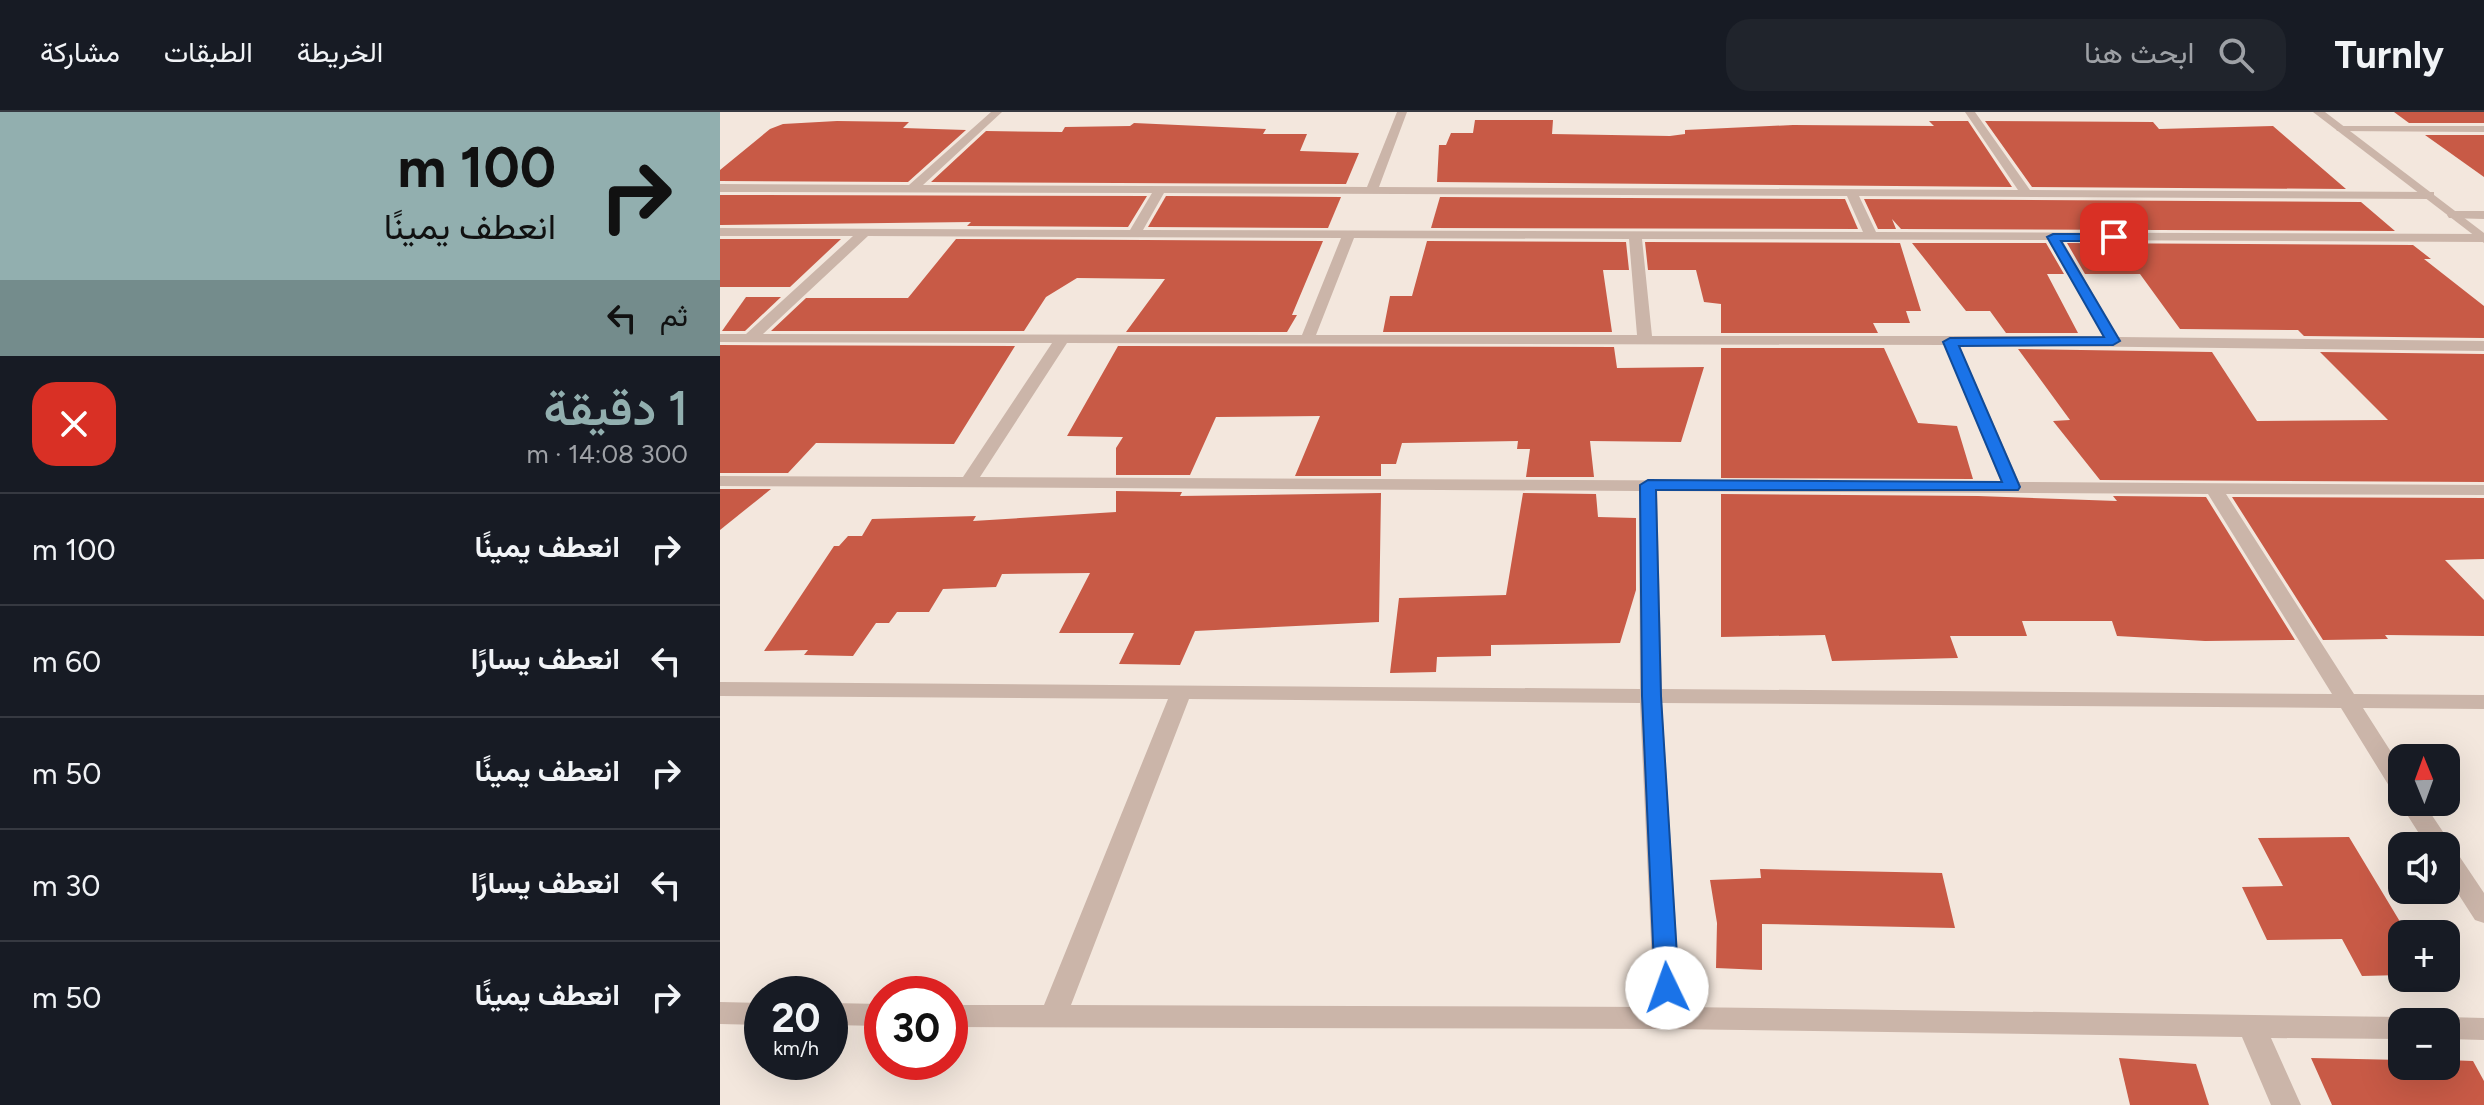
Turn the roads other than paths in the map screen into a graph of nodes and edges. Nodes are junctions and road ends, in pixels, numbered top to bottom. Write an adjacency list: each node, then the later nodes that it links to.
1 (997, 112): 8 (street)
2 (1402, 112): 10 (street)
3 (1970, 112): 11 (street)
4 (2318, 112): 5 (street)
5 (2341, 129): 6 (street); 13 (street)
6 (2484, 129)
7 (720, 188): 8 (street)
8 (912, 189): 9 (street)
9 (1160, 190): 10 (street); 18 (street)
10 (1372, 190): 12 (street)
11 (2026, 193): 12 (street); 13 (street)
12 (1852, 194): 21 (street)
13 (2430, 195): 14 (street)
14 (2453, 215): 15 (street); 23 (street)
15 (2484, 215)
16 (720, 232): 17 (street)
17 (865, 232): 18 (street); 25 (street)
18 (1134, 233): 19 (street)
19 (1349, 234): 20 (street); 27 (street)
20 (1635, 235): 21 (street); 28 (street)
21 (1871, 236): 22 (street)
22 (2053, 237): 23 (street); 29 (street)
23 (2484, 239)
24 (720, 338): 25 (street)
25 (750, 338): 26 (street)
26 (1063, 338): 27 (street); 33 (street)
27 (1307, 340): 28 (street)
28 (1645, 340): 30 (street)
29 (2113, 341): 30 (street); 31 (street)
30 (1950, 342): 35 (street)
31 (2484, 346)
32 (720, 481): 33 (street)
33 (968, 482): 34 (street)
34 (1648, 485): 35 (street); 40 (street)
35 (2012, 487): 36 (street)
36 (2213, 488): 37 (street); 41 (street)
37 (2484, 490)
38 (720, 689): 39 (street)
39 (1181, 693): 40 (street); 49 (street)
40 (1651, 696): 41 (street); 50 (street)
41 (2344, 700): 42 (street); 43 (street)
42 (2484, 702)
43 (2388, 767)
44 (2460, 876): 45 (street)
45 (2484, 913)
46 (720, 1013): 47 (street)
47 (744, 1014)
48 (968, 1016): 49 (street)
49 (1053, 1017): 50 (street)
50 (1668, 1018): 51 (street)
51 (2251, 1025): 52 (street); 55 (street)
52 (2388, 1028)
53 (2460, 1028): 54 (street)
54 (2484, 1029)
55 (2286, 1105)

